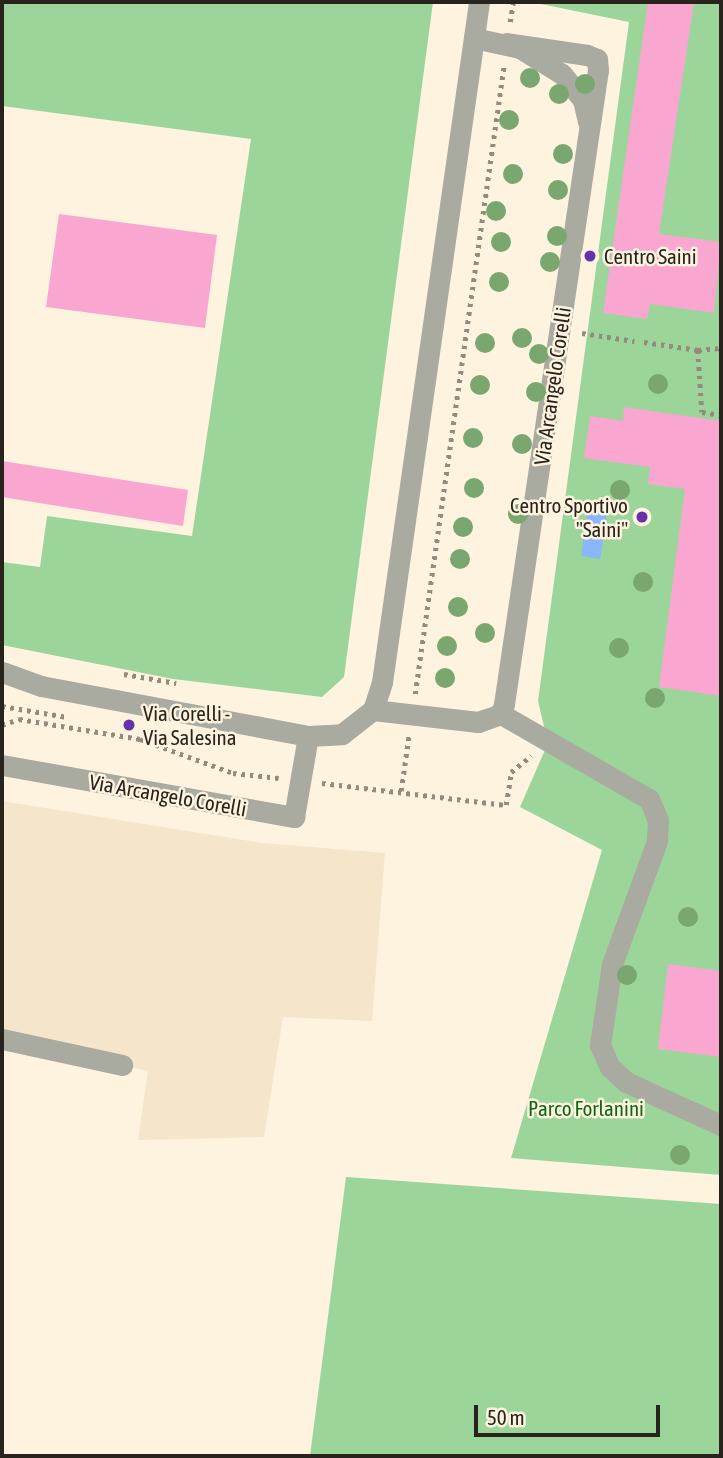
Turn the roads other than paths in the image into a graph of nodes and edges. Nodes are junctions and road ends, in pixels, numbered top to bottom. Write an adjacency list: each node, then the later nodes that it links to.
1 (479, 2): 2 (street)
2 (474, 38): 3 (street, Via Arcangelo Corelli); 8 (street)
3 (507, 43): 4 (street, Via Arcangelo Corelli); 4 (street)
4 (590, 127): 9 (street, Via Arcangelo Corelli)
5 (2, 672): 6 (street)
6 (41, 686): 7 (street); 10 (street)
7 (2, 690)
8 (373, 710): 9 (street); 10 (street)
9 (500, 714): 14 (street)
10 (308, 736): 11 (street, Via Arcangelo Corelli)
11 (2, 765)
12 (2, 1039): 13 (street)
13 (122, 1065)
14 (721, 1125)

